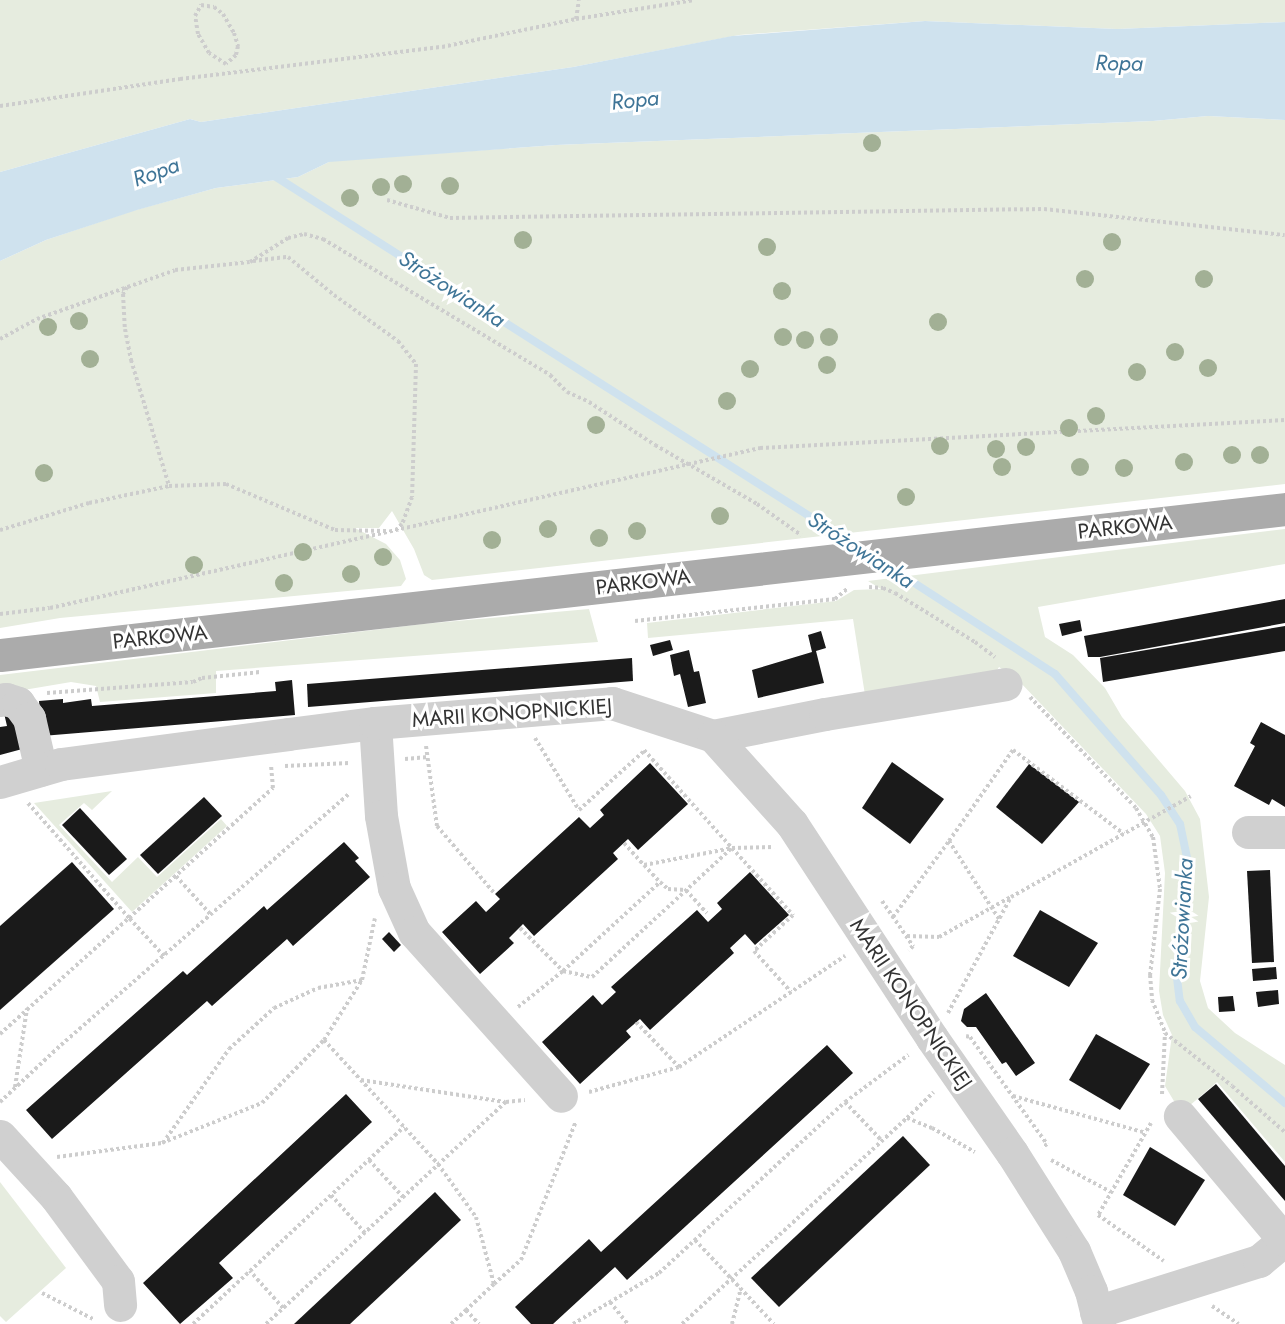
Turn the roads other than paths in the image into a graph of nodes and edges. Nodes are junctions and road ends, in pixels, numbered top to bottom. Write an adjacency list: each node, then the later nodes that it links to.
1 (1285, 509): 2 (main road, PARKOWA)
2 (0, 655)
3 (1012, 684): 6 (street)
4 (11, 705): 7 (street)
5 (375, 723): 6 (street, MARII KONOPNICKIEJ); 7 (street, MARII KONOPNICKIEJ); 11 (street)
6 (712, 736): 15 (street, MARII KONOPNICKIEJ)
7 (41, 770): 8 (street, MARII KONOPNICKIEJ)
8 (4, 781)
9 (1248, 832): 10 (street)
10 (1285, 832)
11 (570, 1105)
12 (1166, 1112): 15 (street)
13 (0, 1136): 14 (street)
14 (112, 1315)
15 (1098, 1318)

